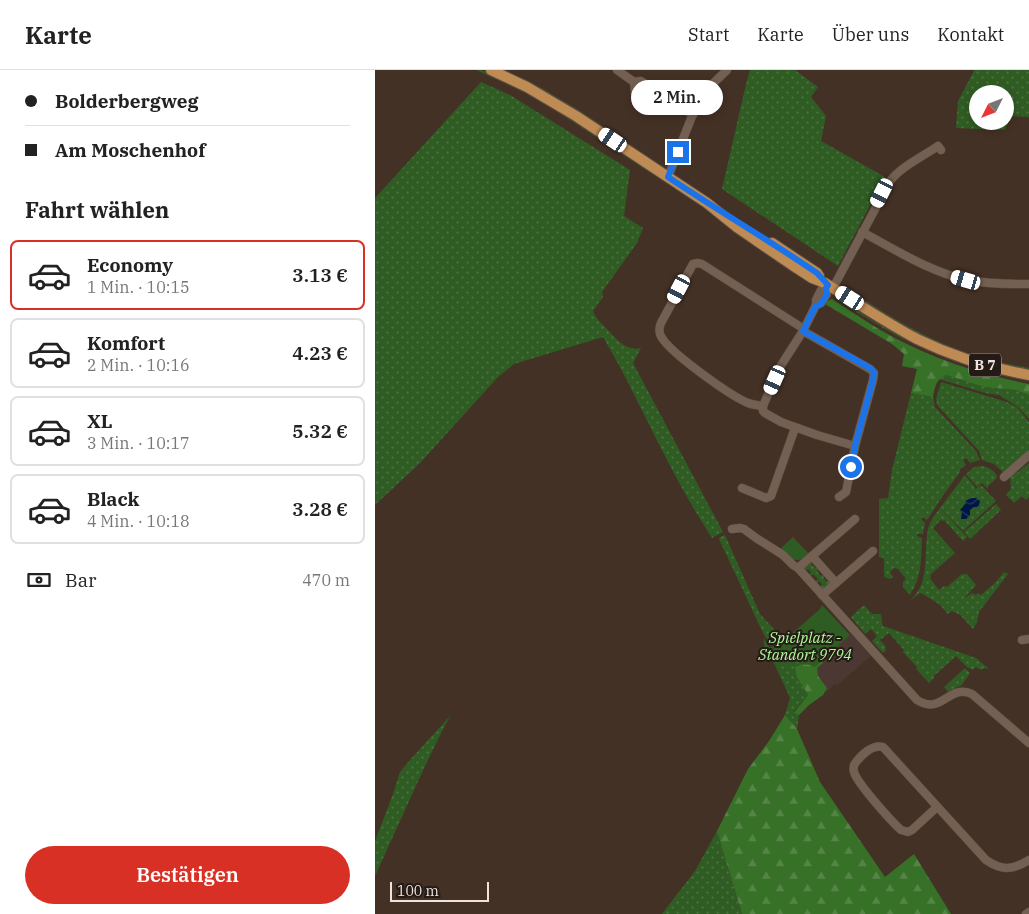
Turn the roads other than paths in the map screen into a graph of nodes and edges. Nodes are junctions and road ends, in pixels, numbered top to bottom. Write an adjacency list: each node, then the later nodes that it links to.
1 (491, 70): 8 (main road, B 7)
2 (617, 70): 4 (street)
3 (727, 70): 6 (street)
4 (634, 82): 5 (street); 5 (street)
5 (659, 94): 6 (street)
6 (693, 115): 8 (street)
7 (941, 150): 9 (street)
8 (668, 177): 11 (main road, B 7)
9 (862, 232): 10 (street); 11 (street)
10 (1029, 284)
11 (828, 286): 12 (street); 13 (main road, B 7)
12 (803, 330): 14 (street); 14 (street); 16 (street)
13 (1029, 375)
14 (763, 406): 15 (street)
15 (795, 428): 16 (street); 19 (street)
16 (855, 446): 20 (street)
17 (1029, 455): 18 (street)
18 (1004, 477)
19 (742, 488)
20 (839, 497)
21 (855, 519): 24 (street)
22 (732, 529): 25 (street)
23 (873, 551): 26 (street)
24 (812, 556): 25 (street); 26 (street)
25 (798, 568): 27 (street)
26 (836, 583): 27 (street)
27 (822, 595): 28 (street)
28 (1029, 743)
29 (937, 807): 29 (street); 30 (street)
30 (1029, 860)

